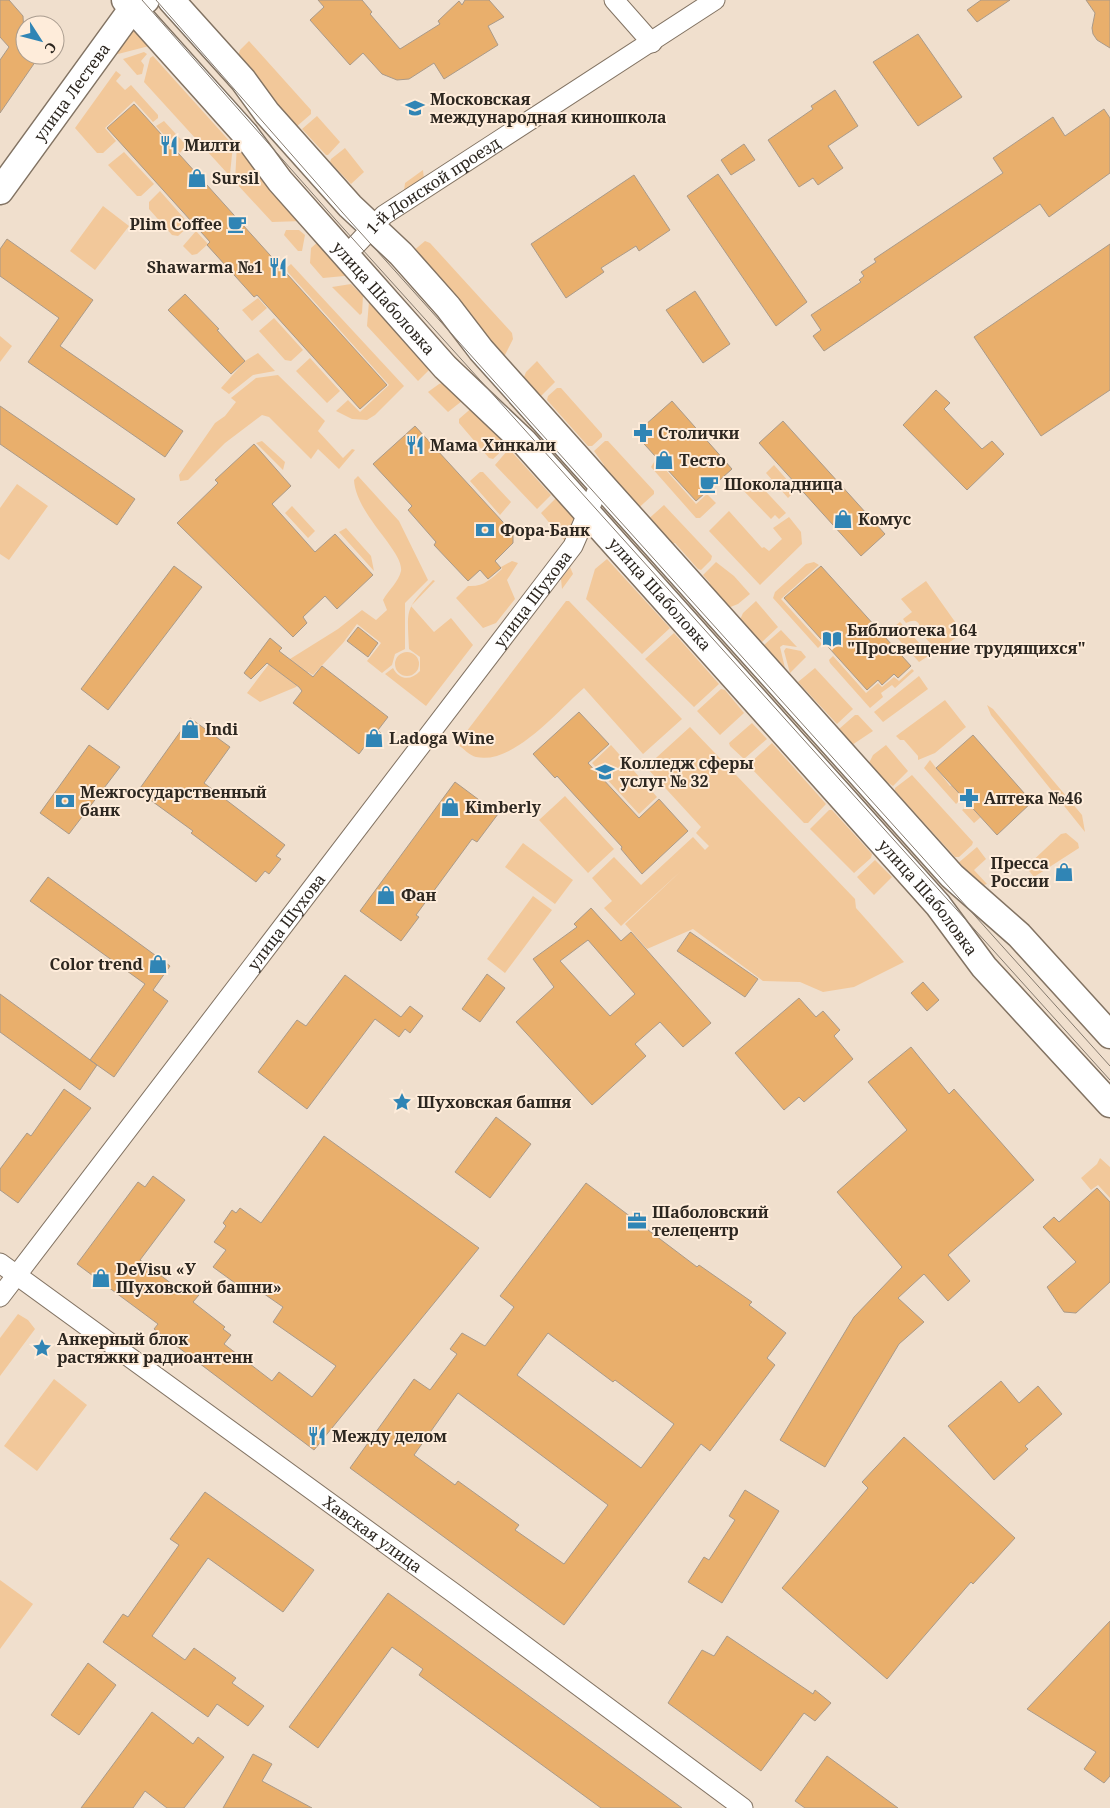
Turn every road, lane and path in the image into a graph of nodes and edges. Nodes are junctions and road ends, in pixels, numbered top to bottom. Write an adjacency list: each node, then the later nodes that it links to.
1 (614, 0): 5 (street)
2 (715, 0): 5 (street, 1-й Донской проезд)
3 (140, 2): 4 (main road); 6 (main road, улица Лестева); 8 (main road, улица Шаболовка)
4 (175, 4): 8 (main road, улица Шаболовка)
5 (652, 43): 7 (street, 1-й Донской проезд)
6 (0, 191)
7 (404, 202): 8 (street, 1-й Донской проезд); 9 (street)
8 (355, 245): 9 (main road, улица Шаболовка); 11 (main road, улица Шаболовка)
9 (401, 254): 10 (main road, улица Шаболовка)
10 (601, 482): 11 (street, улица Шухова); 14 (main road, улица Шаболовка)
11 (587, 513): 12 (main road, улица Шаболовка); 13 (street, улица Шухова)
12 (611, 538): 13 (street, улица Шухова); 15 (main road, улица Шаболовка)
13 (573, 546): 17 (street, улица Шухова)
14 (1110, 1035)
15 (1110, 1104)
16 (0, 1263): 17 (street, Хавская улица)
17 (16, 1274): 18 (street, улица Шухова); 19 (street, Хавская улица)
18 (0, 1297)
19 (743, 1808)

